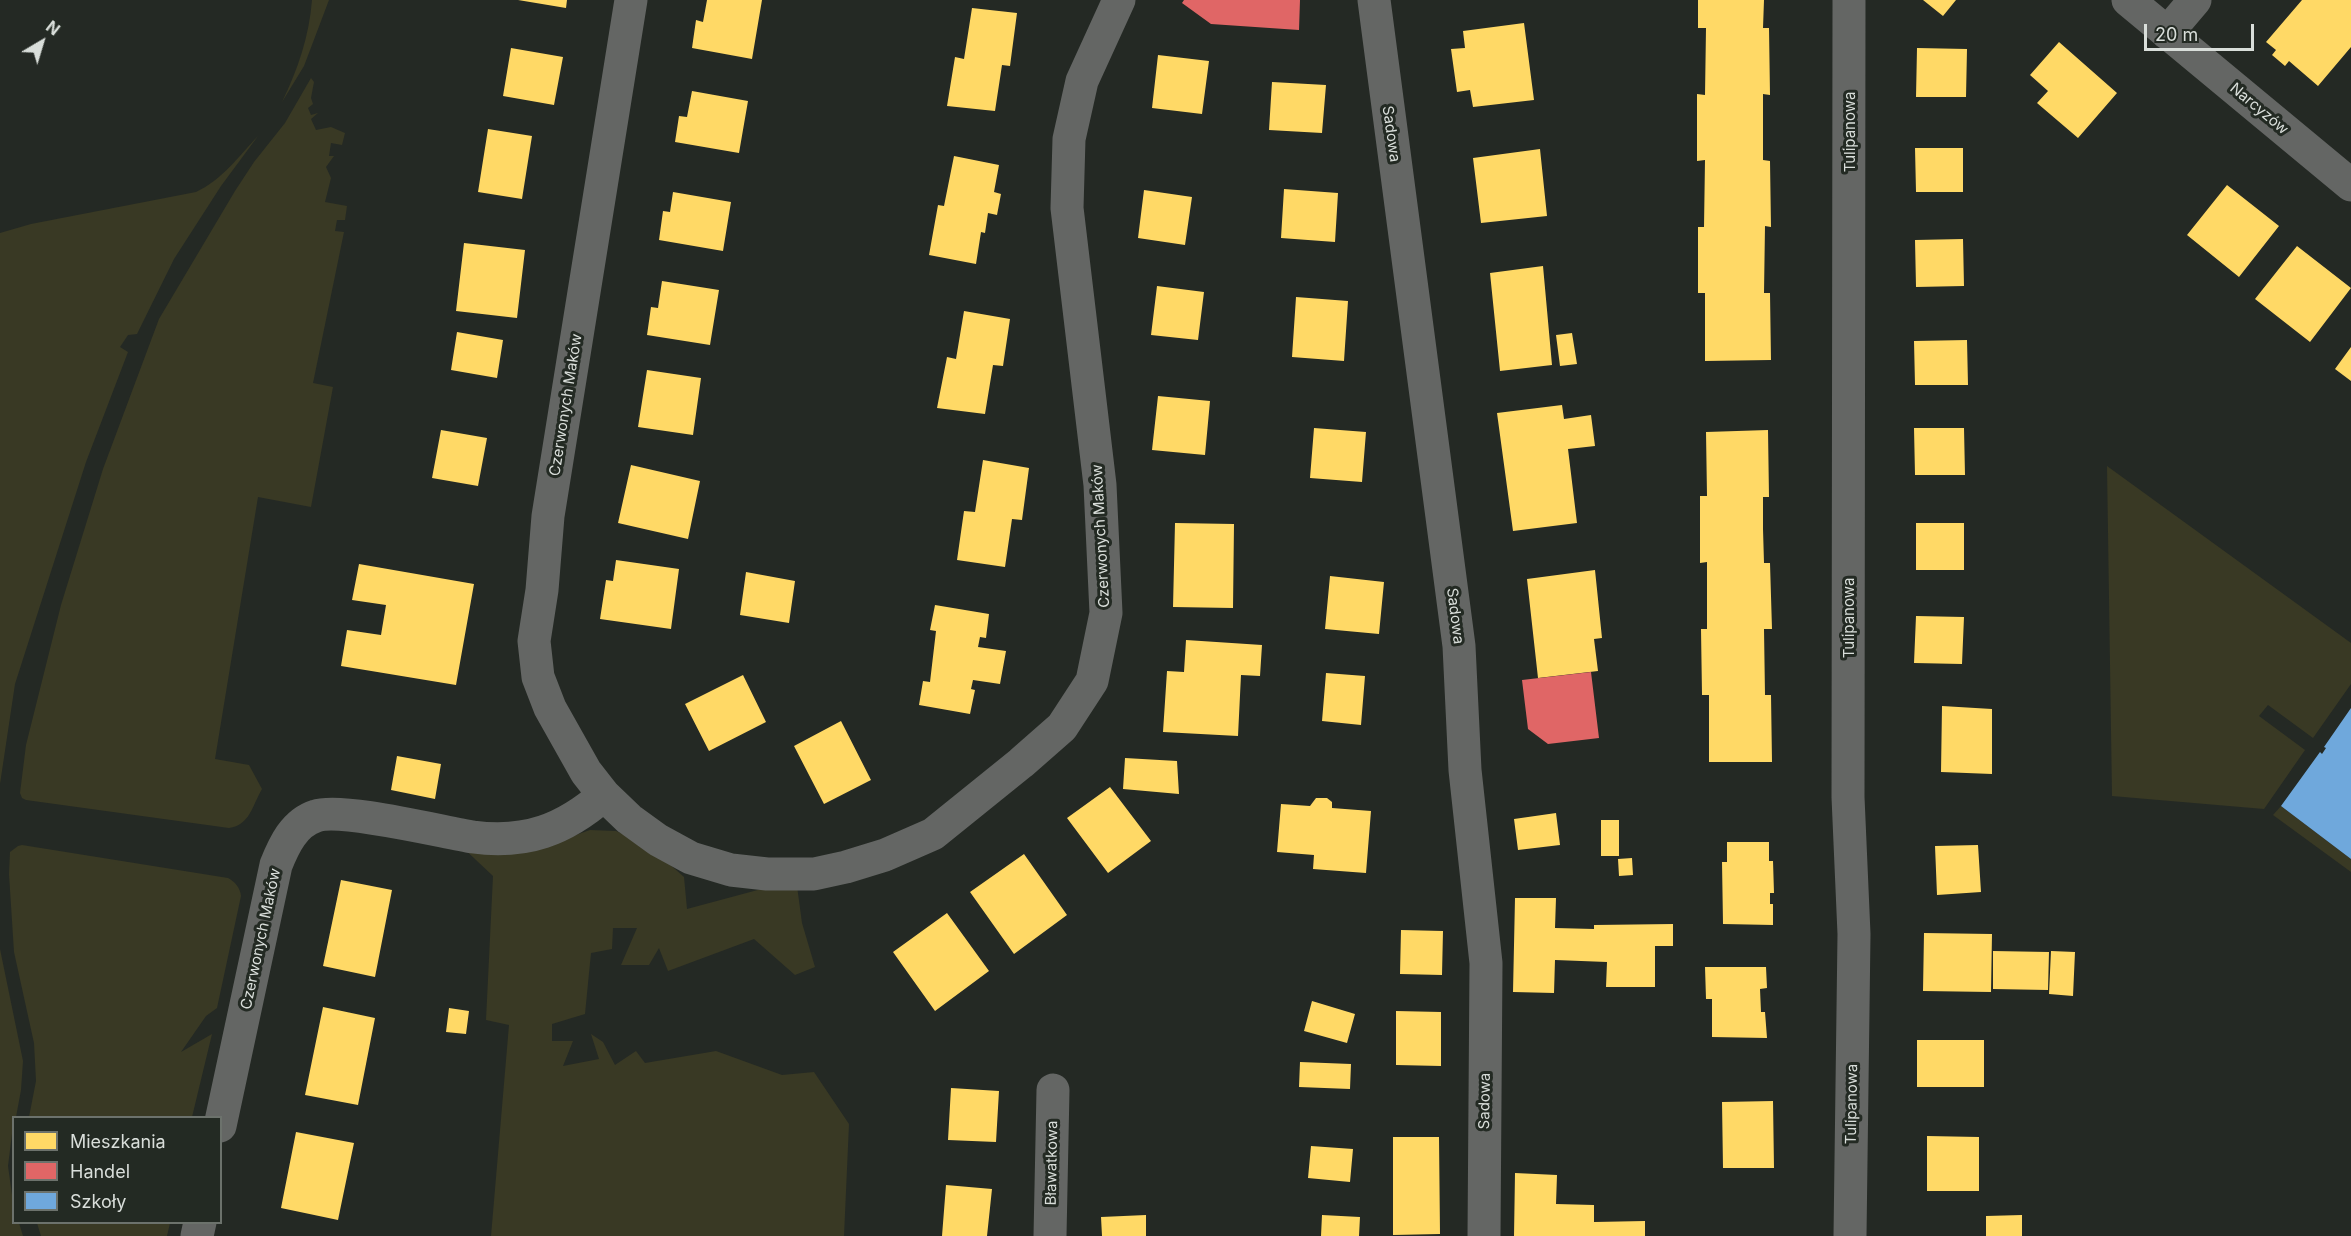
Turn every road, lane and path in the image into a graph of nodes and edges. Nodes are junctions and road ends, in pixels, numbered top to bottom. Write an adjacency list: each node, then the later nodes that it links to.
1 (631, 0): 9 (street, Czerwonych Maków)
2 (1119, 0): 9 (street, Czerwonych Maków)
3 (1374, 0): 13 (street, Sadowa)
4 (1849, 0): 14 (street, Tulipanowa)
5 (2128, 0): 7 (street, Narcyzów)
6 (2195, 0): 7 (street)
7 (2167, 33): 8 (street, Narcyzów)
8 (2351, 185)
9 (604, 795): 11 (street, Czerwonych Maków)
10 (1053, 1090): 12 (street, Bławatkowa)
11 (222, 1117)
12 (1050, 1236)
13 (1484, 1236)
14 (1850, 1236)

